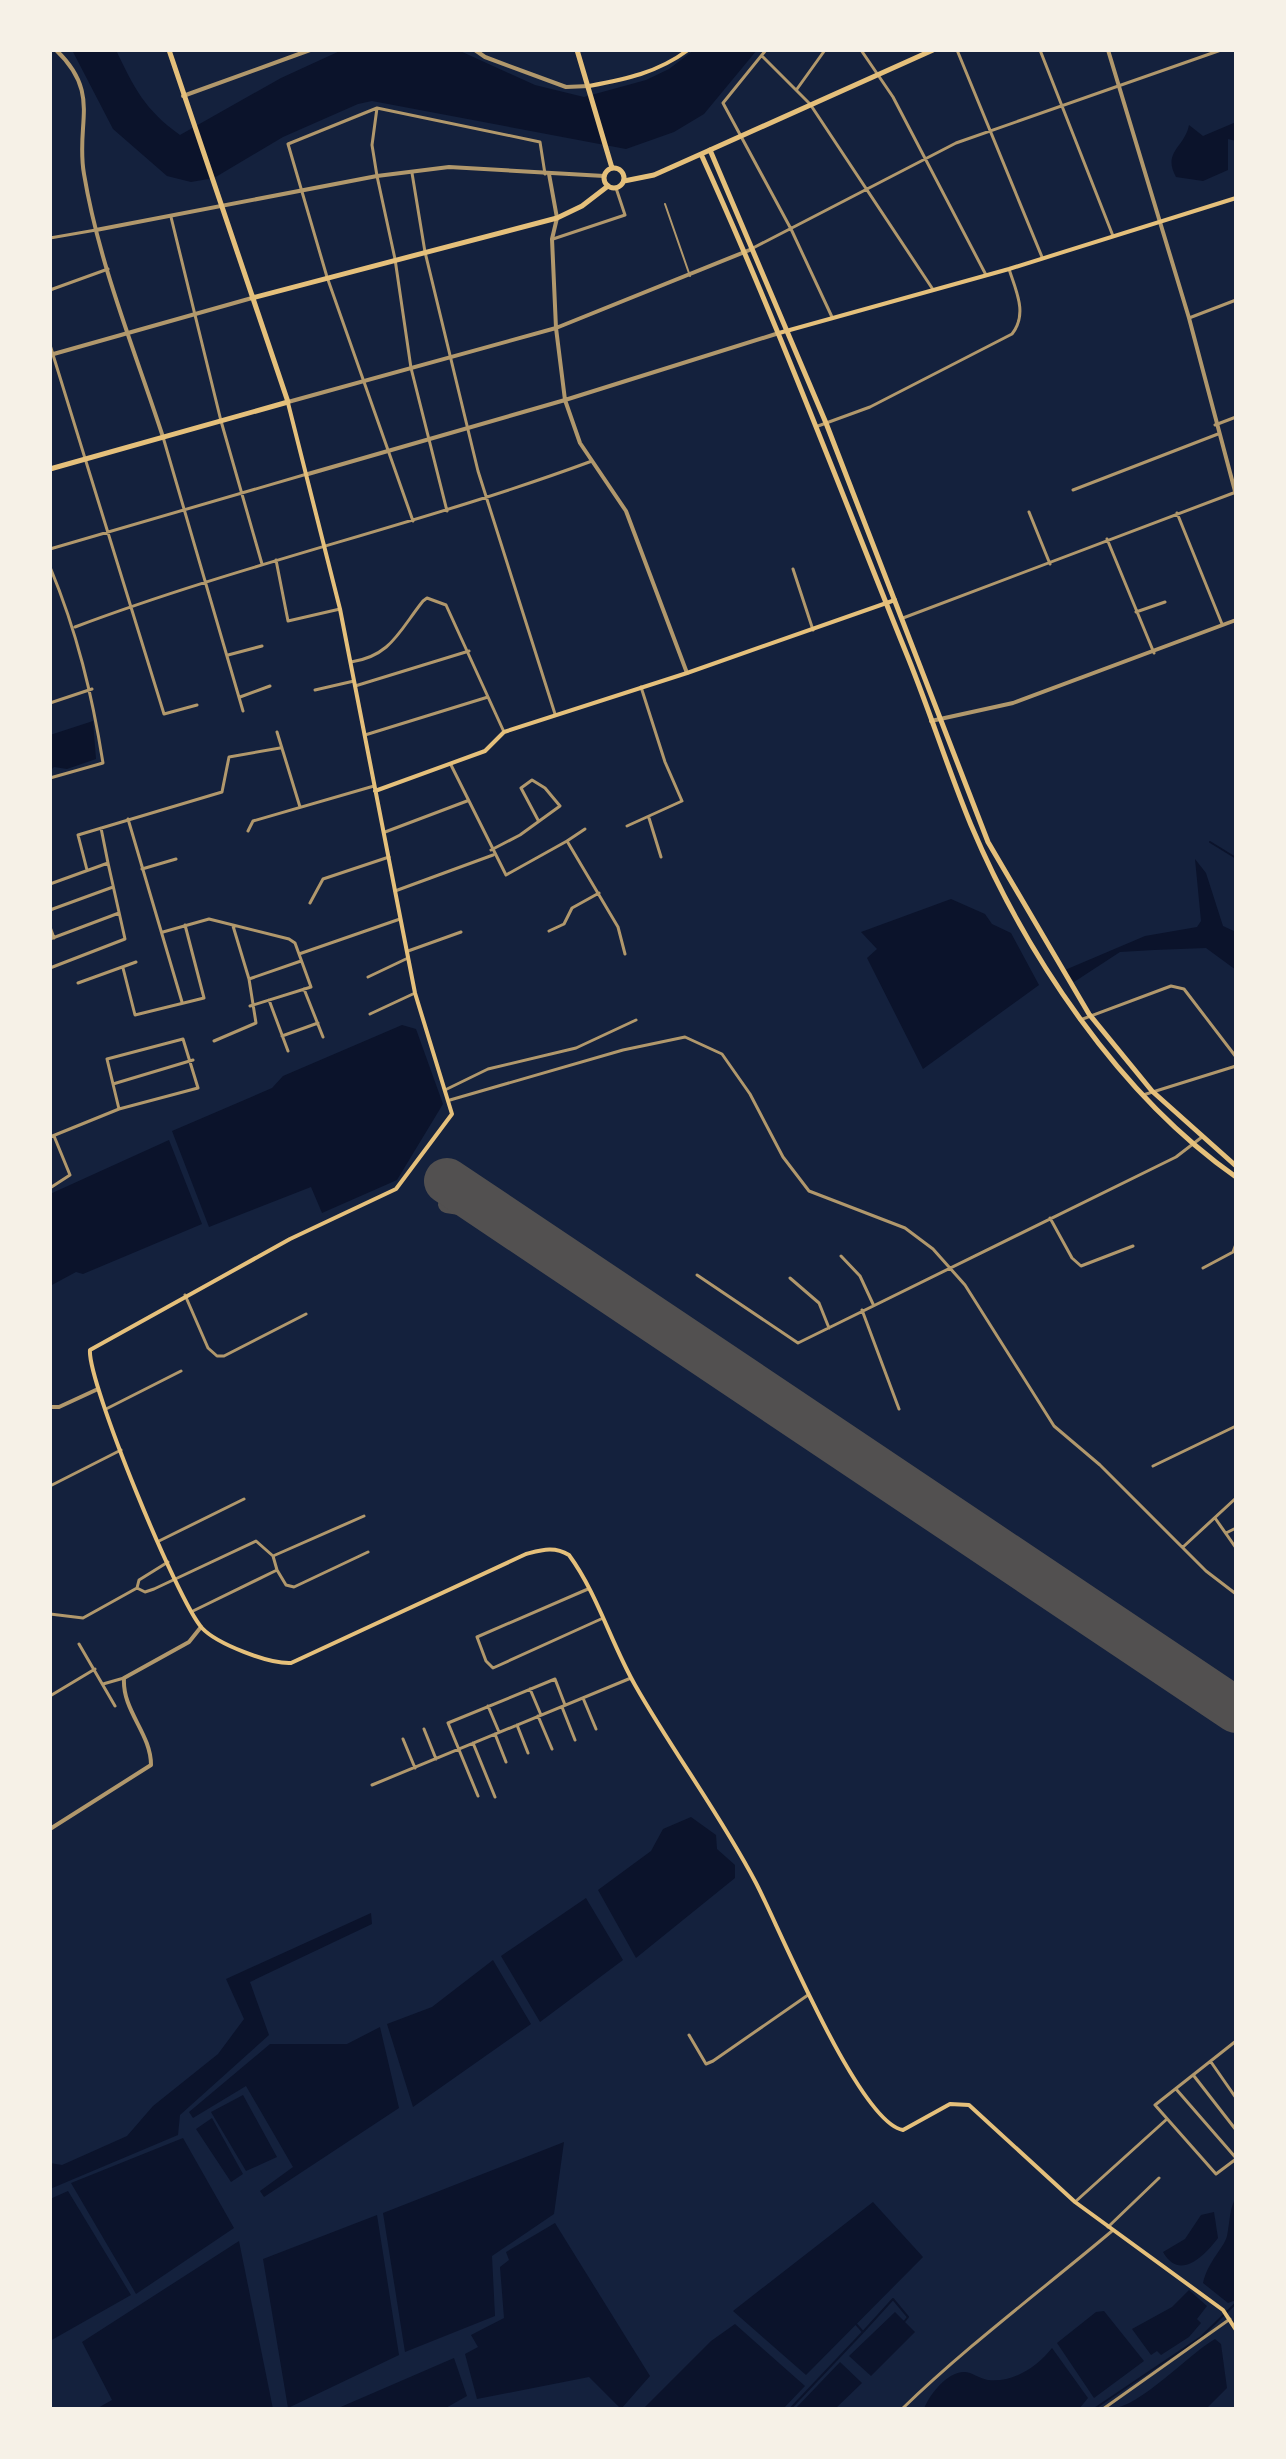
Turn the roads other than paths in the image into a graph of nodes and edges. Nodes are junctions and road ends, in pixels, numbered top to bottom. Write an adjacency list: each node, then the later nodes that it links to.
1 (56, 50): 48 (street)
2 (169, 50): 22 (main road)
3 (310, 50): 22 (street)
4 (475, 50): 19 (street)
5 (577, 50): 19 (main road)
6 (688, 50): 19 (main road)
7 (766, 50): 16 (street)
8 (825, 50): 21 (street)
9 (861, 50): 18 (street)
10 (910, 50): 17 (street)
11 (933, 50): 17 (main road)
12 (957, 50): 26 (street)
13 (1040, 50): 24 (street)
14 (1108, 50): 20 (street)
15 (1221, 50): 20 (street)
16 (763, 57): 21 (street); 27 (street)
17 (915, 57): 18 (main road)
18 (878, 74): 23 (main road); 30 (street)
19 (589, 86): 31 (main road)
20 (1117, 86): 24 (street); 46 (street)
21 (797, 90): 23 (street)
22 (183, 96): 43 (main road)
23 (810, 104): 27 (main road); 39 (street)
24 (1060, 105): 26 (street); 50 (street)
25 (377, 108): 33 (street); 34 (street); 40 (street)
26 (987, 132): 30 (street); 54 (street)
27 (742, 135): 28 (main road); 47 (street)
28 (710, 150): 29 (main road); 52 (main road)
29 (701, 154): 36 (main road); 52 (main road)
30 (924, 158): 39 (street); 58 (street)
31 (612, 168): 35 (main road); 36 (main road)
32 (412, 171): 33 (street); 34 (street); 53 (street)
33 (547, 174): 35 (street); 45 (street)
34 (377, 176): 40 (street); 55 (street)
35 (604, 176): 37 (main road)
36 (624, 181): 38 (main road)
37 (608, 186): 38 (main road); 45 (main road)
38 (616, 188): 51 (street)
39 (865, 188): 47 (street); 61 (street)
40 (303, 191): 43 (street); 60 (street)
41 (1236, 198): 46 (main road)
42 (665, 204): 59 (street)
43 (222, 207): 44 (street); 63 (main road)
44 (171, 217): 48 (street); 65 (street)
45 (557, 218): 51 (street); 53 (main road)
46 (1160, 224): 50 (main road); 67 (street)
47 (791, 229): 52 (street); 66 (street)
48 (96, 230): 49 (street); 56 (street)
49 (50, 238)
50 (1113, 238): 54 (main road)
51 (552, 239): 68 (street)
52 (750, 250): 59 (street); 70 (main road)
53 (425, 252): 55 (main road); 73 (street)
54 (1042, 258): 57 (main road)
55 (395, 259): 60 (main road); 74 (street)
56 (108, 269): 62 (street); 69 (street)
57 (1009, 269): 58 (main road); 80 (street)
58 (986, 275): 61 (main road)
59 (690, 276): 68 (street)
60 (327, 277): 63 (main road); 75 (street)
61 (932, 288): 66 (main road)
62 (50, 290)
63 (252, 298): 65 (street); 77 (main road)
64 (1236, 300): 67 (street)
65 (195, 313): 69 (street); 79 (street)
66 (832, 317): 70 (main road)
67 (1189, 318): 81 (street)
68 (556, 328): 73 (street); 76 (street)
69 (129, 332): 72 (street); 85 (street)
70 (783, 332): 76 (street); 80 (main road); 82 (main road)
71 (50, 345): 72 (street)
72 (51, 355): 88 (street)
73 (449, 358): 74 (street); 83 (street)
74 (411, 368): 75 (street); 86 (street)
75 (363, 380): 77 (street); 87 (street)
76 (565, 400): 83 (street); 89 (street)
77 (288, 402): 79 (main road); 91 (main road)
78 (1236, 417): 81 (street)
79 (221, 421): 85 (main road); 93 (street)
80 (826, 423): 82 (street); 111 (main road)
81 (1215, 425): 84 (street)
82 (818, 426): 113 (main road)
83 (469, 428): 86 (street); 95 (street)
84 (1218, 434): 92 (street); 94 (street)
85 (163, 437): 88 (main road); 96 (street)
86 (428, 440): 87 (street); 97 (street)
87 (387, 450): 91 (street); 100 (street)
88 (85, 460): 90 (main road); 101 (street)
89 (592, 461): 95 (street); 128 (street)
90 (50, 469)
91 (308, 474): 93 (street); 103 (main road)
92 (1073, 490)
93 (243, 491): 96 (street); 106 (street)
94 (1236, 493): 99 (street)
95 (486, 499): 97 (street); 139 (street)
96 (186, 508): 101 (street); 110 (street)
97 (447, 511): 100 (street)
98 (1029, 512): 107 (street)
99 (1177, 513): 102 (street); 120 (street)
100 (413, 521): 103 (street)
101 (107, 532): 104 (street); 114 (street)
102 (1107, 539): 107 (street); 116 (street)
103 (326, 547): 105 (street); 115 (main road)
104 (50, 549)
105 (276, 560): 106 (street); 115 (street)
106 (262, 564): 110 (street)
107 (1050, 564): 117 (street)
108 (50, 567): 121 (street)
109 (793, 569): 122 (street)
110 (206, 580): 114 (street); 126 (street)
111 (895, 600): 113 (main road); 117 (main road)
112 (1165, 602): 116 (street)
113 (885, 603): 119 (main road); 122 (main road)
114 (128, 607): 121 (street); 137 (street)
115 (340, 609): 127 (main road)
116 (1136, 612): 125 (street)
117 (902, 618): 119 (street); 140 (main road)
118 (1236, 620): 120 (street)
119 (893, 621): 141 (main road)
120 (1222, 625): 125 (street)
121 (75, 627): 132 (street)
122 (813, 630): 128 (main road)
123 (262, 646): 126 (street)
124 (469, 651): 127 (street); 129 (street); 134 (street)
125 (1154, 653): 140 (street)
126 (228, 655): 135 (street)
127 (350, 662): 129 (main road)
128 (687, 673): 131 (main road)
129 (354, 684): 133 (street); 144 (main road)
130 (270, 686): 135 (street)
131 (641, 687): 139 (main road); 151 (street)
132 (92, 689): 136 (street); 147 (street)
133 (315, 690)
134 (488, 697): 143 (street); 144 (street)
135 (240, 698): 138 (street)
136 (50, 703)
137 (197, 705)
138 (243, 711)
139 (555, 714): 143 (main road)
140 (941, 719): 141 (street); 200 (main road)
141 (931, 721): 202 (main road)
142 (277, 732): 145 (street)
143 (504, 732): 146 (main road)
144 (364, 735): 148 (main road)
145 (280, 748): 150 (street); 152 (street)
146 (451, 765): 148 (main road); 149 (street)
147 (50, 778)
148 (375, 789): 150 (street); 158 (main road)
149 (467, 801): 158 (street); 160 (street)
150 (300, 807): 157 (street)
151 (649, 818): 154 (street); 163 (street)
152 (128, 819): 155 (street); 166 (street)
153 (538, 820): 153 (street); 160 (street)
154 (627, 826)
155 (101, 828): 165 (street); 167 (street)
156 (585, 829): 159 (street)
157 (248, 831)
158 (384, 833): 162 (main road)
159 (567, 841): 161 (street); 171 (street)
160 (491, 850): 161 (street)
161 (493, 855): 170 (street)
162 (389, 857): 170 (main road); 172 (street)
163 (661, 857)
164 (176, 859): 166 (street)
165 (108, 863): 167 (street); 169 (street)
166 (142, 869): 180 (street)
167 (87, 870): 168 (street)
168 (50, 884)
169 (113, 887): 173 (street); 174 (street)
170 (395, 891): 175 (main road)
171 (599, 893): 179 (street); 185 (street)
172 (310, 903)
173 (50, 910)
174 (119, 913): 182 (street); 189 (street)
175 (400, 919): 183 (main road); 184 (street)
176 (185, 925): 177 (street); 180 (street); 197 (street)
177 (233, 926): 184 (street); 192 (street)
178 (50, 927): 182 (street)
179 (549, 931)
180 (163, 932): 197 (street)
181 (461, 932): 183 (street)
182 (52, 938)
183 (407, 951): 186 (main road)
184 (299, 954): 187 (street)
185 (625, 954)
186 (408, 958): 191 (street); 195 (main road)
187 (301, 961): 192 (street); 194 (street)
188 (136, 962): 190 (street)
189 (50, 968)
190 (123, 968): 193 (street); 197 (street)
191 (368, 977)
192 (249, 979): 198 (street)
193 (78, 983)
194 (304, 989): 196 (street); 203 (street)
195 (415, 993): 199 (street); 212 (main road)
196 (269, 1000): 198 (street); 204 (street)
197 (182, 1002)
198 (250, 1006): 206 (street)
199 (370, 1014)
200 (1089, 1014): 202 (street); 208 (street); 213 (main road)
201 (636, 1020): 212 (street)
202 (1080, 1020): 214 (main road)
203 (318, 1023): 204 (street); 205 (street)
204 (282, 1036): 207 (street)
205 (323, 1037)
206 (214, 1041)
207 (288, 1051)
208 (1236, 1057)
209 (193, 1060): 211 (street); 211 (street); 216 (street)
210 (1236, 1066): 213 (street)
211 (113, 1084): 216 (street)
212 (447, 1089): 215 (main road)
213 (1152, 1091): 214 (street); 218 (main road)
214 (1143, 1095): 221 (main road)
215 (450, 1100): 233 (main road); 254 (street)
216 (119, 1109): 217 (street)
217 (52, 1136): 219 (street)
218 (1202, 1137): 221 (street); 222 (main road)
219 (57, 1142): 220 (street); 225 (street)
220 (50, 1144)
221 (1196, 1144): 223 (main road); 226 (street)
222 (1235, 1162): 223 (street)
223 (1225, 1170): 224 (main road)
224 (1236, 1177)
225 (50, 1188)
226 (1050, 1218): 228 (street); 234 (street)
227 (1236, 1244): 230 (street)
228 (1133, 1246)
229 (841, 1256): 234 (street)
230 (1203, 1268)
231 (697, 1275): 237 (street)
232 (790, 1278): 237 (street)
233 (185, 1295): 236 (street); 239 (main road)
234 (873, 1304): 235 (street)
235 (862, 1310): 237 (street); 242 (street)
236 (306, 1314)
237 (829, 1328)
238 (181, 1371): 241 (street)
239 (98, 1389): 240 (street); 241 (main road)
240 (50, 1407)
241 (106, 1409): 244 (main road)
242 (899, 1409)
243 (1236, 1426): 245 (street)
244 (121, 1450): 246 (street); 253 (main road)
245 (1153, 1466)
246 (50, 1486)
247 (1236, 1498): 250 (street)
248 (244, 1499): 253 (street)
249 (364, 1516): 257 (street)
250 (1215, 1518): 252 (street); 254 (street)
251 (1236, 1528): 252 (street)
252 (1226, 1533): 255 (street)
253 (159, 1541): 258 (main road)
254 (1183, 1547): 263 (street)
255 (1236, 1548)
256 (368, 1552): 259 (street)
257 (273, 1556): 259 (street); 260 (street)
258 (168, 1562): 260 (main road); 261 (street)
259 (277, 1570): 264 (street)
260 (175, 1579): 261 (street); 264 (main road)
261 (137, 1588): 265 (street)
262 (588, 1589): 266 (main road); 266 (street); 267 (main road)
263 (1236, 1594)
264 (192, 1612): 267 (main road)
265 (50, 1614)
266 (601, 1619): 271 (main road)
267 (201, 1627): 270 (street)
268 (79, 1644): 269 (street)
269 (95, 1669): 272 (street); 274 (street)
270 (124, 1678): 272 (street); 296 (street)
271 (631, 1678): 275 (street); 297 (main road)
272 (103, 1684): 276 (street)
273 (530, 1689): 277 (street); 278 (street); 279 (street)
274 (50, 1696)
275 (583, 1698): 278 (street); 282 (street)
276 (115, 1706)
277 (488, 1706): 283 (street); 287 (street)
278 (564, 1706): 279 (street); 285 (street)
279 (540, 1716): 280 (street); 288 (street)
280 (517, 1725): 283 (street); 289 (street)
281 (424, 1729): 290 (street)
282 (596, 1729)
283 (497, 1734): 286 (street); 291 (street)
284 (403, 1739): 292 (street)
285 (575, 1740)
286 (473, 1743): 287 (street); 295 (street)
287 (458, 1749): 290 (street); 294 (street)
288 (552, 1749)
289 (528, 1753)
290 (436, 1759): 292 (street)
291 (506, 1762)
292 (415, 1768): 293 (street)
293 (372, 1785)
294 (478, 1796)
295 (495, 1797)
296 (50, 1829)
297 (808, 1995): 298 (street); 310 (main road)
298 (689, 2035)
299 (1236, 2041): 300 (street)
300 (1231, 2045): 301 (street); 302 (street)
301 (1236, 2053)
302 (1210, 2061): 303 (street); 305 (street)
303 (1194, 2075): 304 (street); 307 (street)
304 (1176, 2089): 306 (street); 308 (street)
305 (1236, 2098)
306 (1167, 2119): 308 (street); 310 (street)
307 (1236, 2130)
308 (1236, 2159)
309 (1159, 2178): 311 (street)
310 (1075, 2202): 311 (main road)
311 (1110, 2229): 312 (main road); 314 (street)
312 (1230, 2319): 313 (main road); 315 (street)
313 (1236, 2330)
314 (902, 2409)
315 (1103, 2409)

